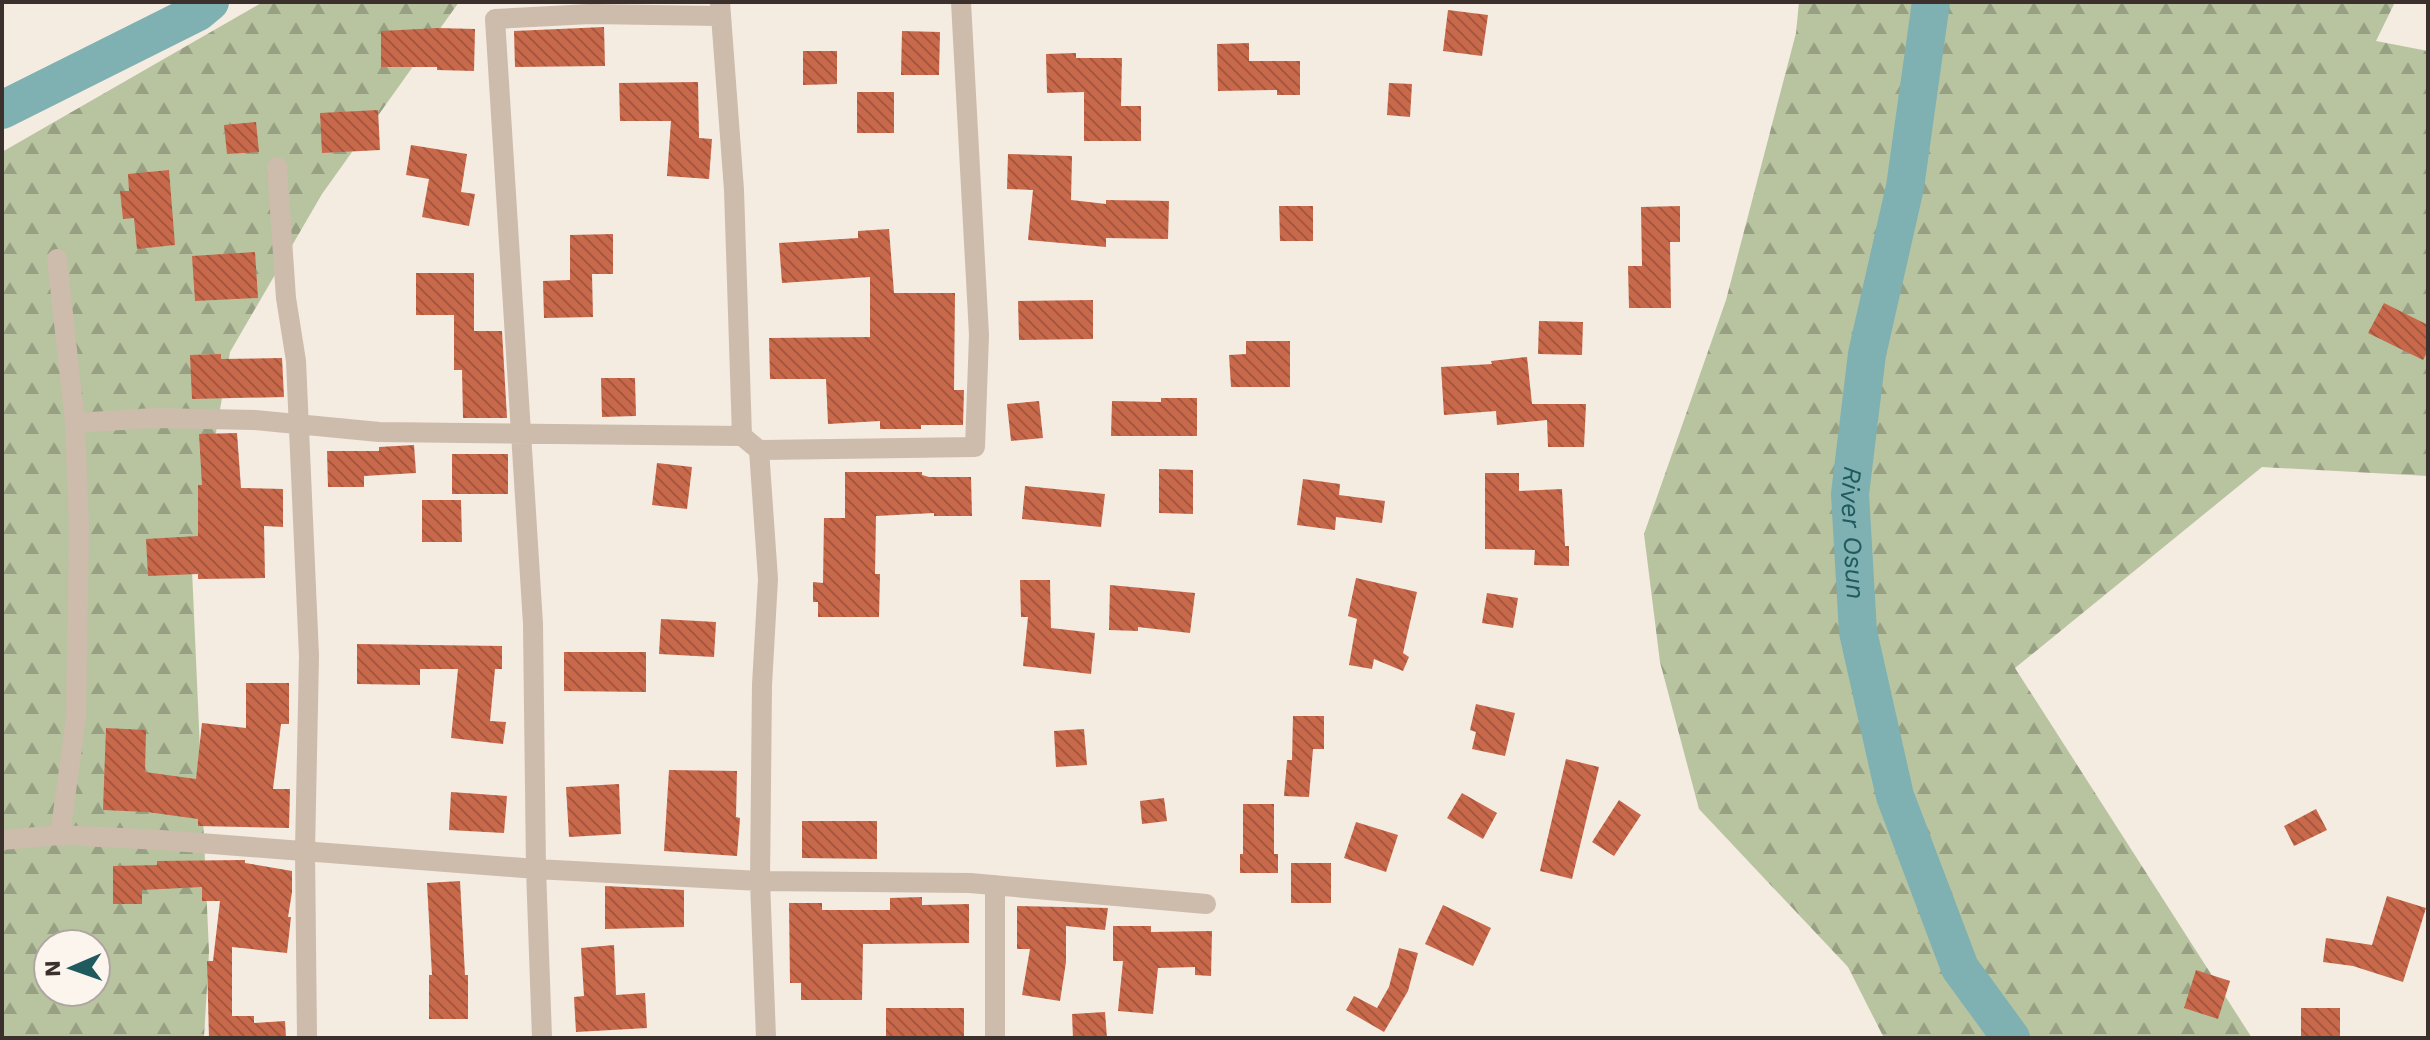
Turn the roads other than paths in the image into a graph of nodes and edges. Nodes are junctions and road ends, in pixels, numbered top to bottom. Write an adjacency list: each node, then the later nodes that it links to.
1 (961, 2): 9 (street)
2 (720, 9): 7 (street); 8 (street)
3 (277, 167): 6 (street)
4 (57, 259): 5 (street)
5 (75, 423): 6 (street); 10 (street)
6 (300, 426): 7 (street); 12 (street)
7 (521, 434): 8 (street); 13 (street)
8 (742, 436): 9 (street)
9 (759, 450): 14 (street)
10 (60, 835): 11 (street); 12 (street)
11 (2, 840)
12 (305, 851): 13 (street); 17 (street)
13 (536, 869): 14 (street); 18 (street)
14 (760, 881): 15 (street); 19 (street)
15 (995, 885): 16 (street); 20 (street)
16 (1206, 904)
17 (307, 1038)
18 (542, 1038)
19 (766, 1038)
20 (995, 1038)

